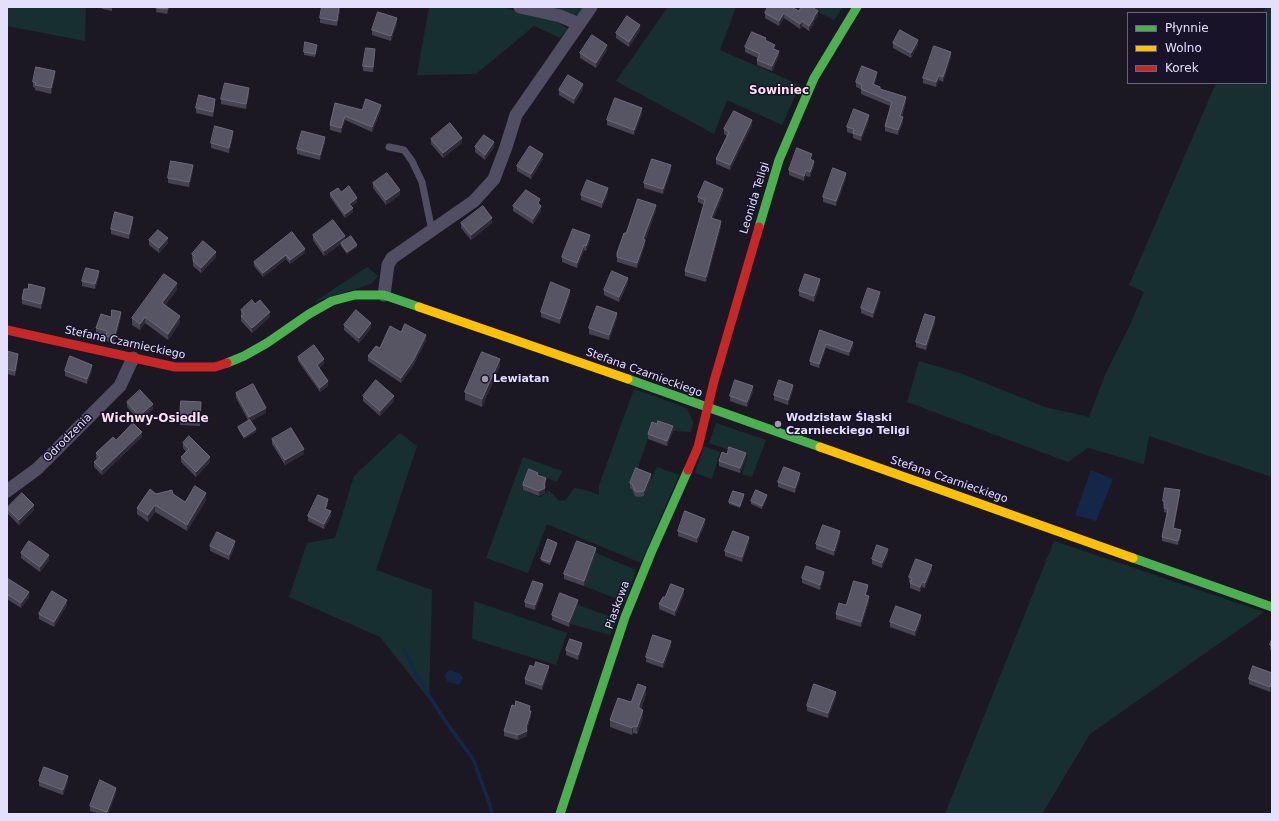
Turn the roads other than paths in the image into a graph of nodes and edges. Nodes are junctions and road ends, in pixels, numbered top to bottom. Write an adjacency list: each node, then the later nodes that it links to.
1 (520, 7): 4 (street)
2 (591, 7): 4 (street)
3 (857, 7): 10 (street, Leonida Teligi)
4 (579, 24): 6 (street)
5 (389, 147): 6 (lane)
6 (432, 231): 7 (street)
7 (384, 295): 9 (street, Stefana Czarnieckiego); 10 (street, Stefana Czarnieckiego)
8 (7, 330): 9 (street, Stefana Czarnieckiego)
9 (133, 358): 11 (street, Odrodzenia)
10 (708, 408): 12 (street, Stefana Czarnieckiego); 13 (street, Piaskowa)
11 (7, 491)
12 (1272, 607)
13 (560, 814)

